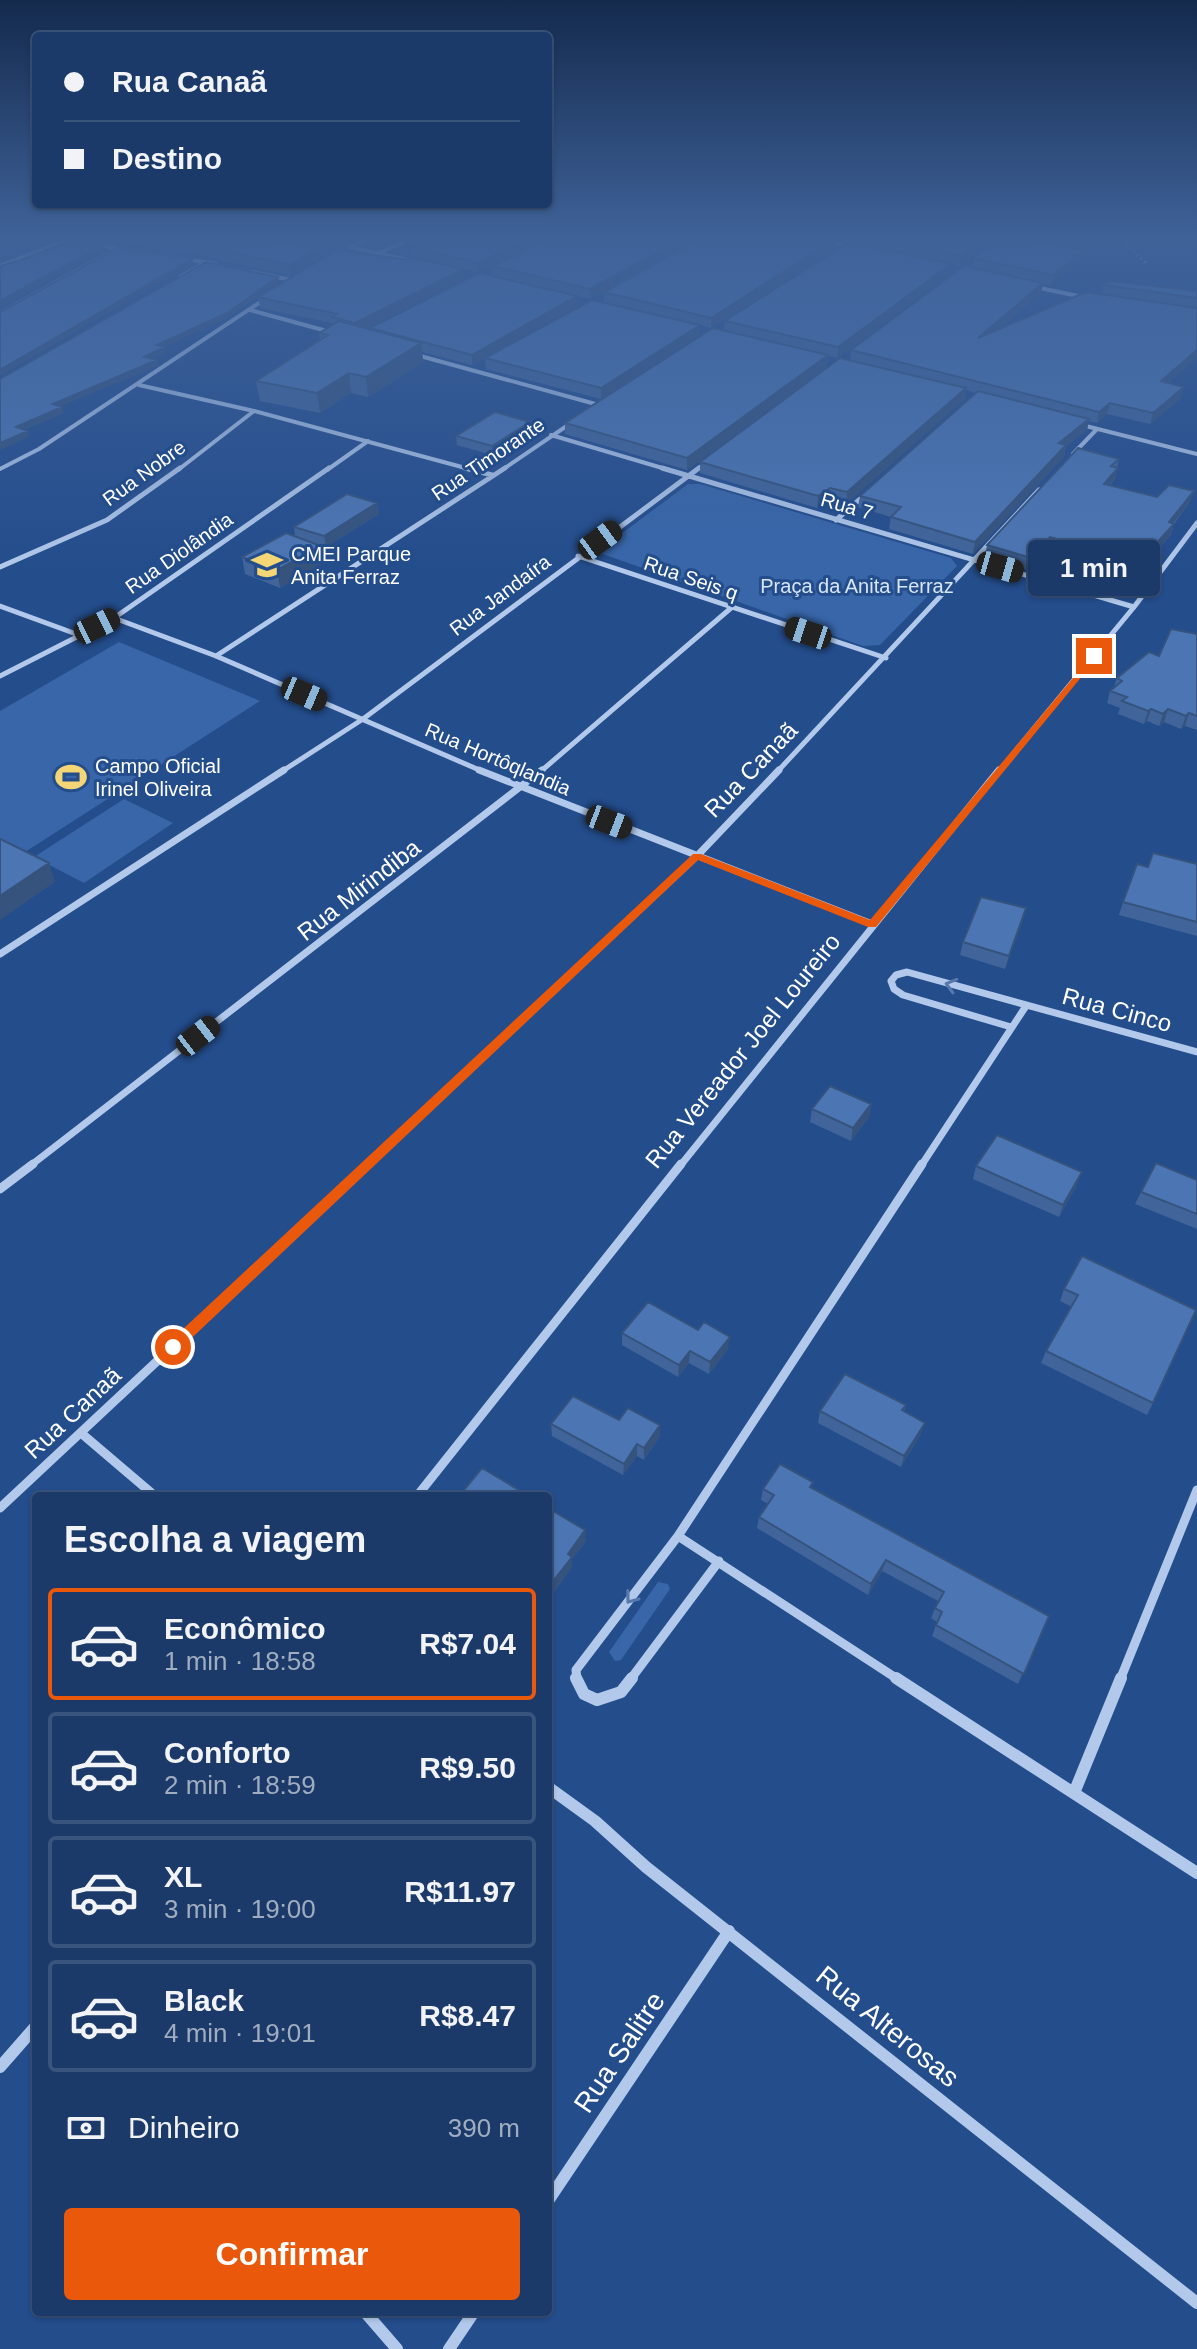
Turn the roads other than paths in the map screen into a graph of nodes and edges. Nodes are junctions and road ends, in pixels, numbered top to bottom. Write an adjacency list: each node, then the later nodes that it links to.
1 (196, 347): 5 (street)
2 (401, 351): 4 (street)
3 (487, 363): 4 (street)
4 (474, 370): 7 (street)
5 (139, 385): 8 (street); 18 (street)
6 (611, 397): 7 (street)
7 (599, 405): 9 (street)
8 (254, 411): 14 (street); 27 (street, Rua Nobre)
9 (587, 412)
10 (575, 420): 13 (street, Rua Timorante)
11 (1066, 421): 12 (street)
12 (1097, 429): 15 (street); 17 (street)
13 (551, 435): 19 (street, Rua Timorante); 20 (street, Rua 7)
14 (368, 441): 19 (street); 31 (street, Rua Diolândia)
15 (1197, 454)
16 (712, 458): 20 (street, Rua Jandaíra)
17 (1066, 462)
18 (2, 467)
19 (492, 475): 33 (street, Rua Timorante)
20 (688, 476): 23 (street, Rua 7); 25 (street, Rua Jandaíra)
21 (1045, 483): 26 (street, Rua Canaã)
22 (871, 489): 23 (street)
23 (836, 520): 26 (street, Rua 7)
24 (1197, 523): 29 (street, Rua Vereador Joel Loureiro)
25 (578, 556): 30 (street, Rua Seis q); 36 (street, Rua Jandaíra)
26 (973, 559): 29 (street, Rua 7); 34 (street, Rua Canaã)
27 (0, 567)
28 (0, 606): 32 (street)
29 (1134, 607): 39 (street, Rua Vereador Joel Loureiro)
30 (731, 608): 34 (street, Rua Seis q); 37 (street, Rua Mirindiba)
31 (114, 618): 32 (street, Rua Diolândia); 33 (street, Rua Hortôqlandia)
32 (79, 635): 35 (street, Rua Diolândia)
33 (216, 656): 36 (street, Rua Hortôqlandia)
34 (886, 658): 38 (street, Rua Canaã)
35 (0, 676)
36 (363, 719): 37 (street, Rua Hortôqlandia); 40 (street, Rua Jandaíra)
37 (521, 788): 38 (street, Rua Hortôqlandia); 44 (street, Rua Mirindiba)
38 (697, 856): 39 (street, Rua Hortôqlandia); 45 (street, Rua Canaã)
39 (872, 924): 48 (street, Rua Vereador Joel Loureiro)
40 (0, 954)
41 (1026, 1006): 42 (street); 42 (street, Rua Cinco, one-way to 42); 43 (street, Rua Cinco)
42 (1011, 1027): 50 (street)
43 (1197, 1052)
44 (0, 1189)
45 (81, 1433): 47 (street); 49 (street, Rua Canaã)
46 (1197, 1490): 53 (street)
47 (150, 1492)
48 (420, 1492)
49 (0, 1508)
50 (678, 1536): 51 (street); 51 (street, one-way to 51)
51 (719, 1561): 53 (street)
52 (552, 1790): 55 (street, Rua Alterosas)
53 (1074, 1793): 54 (street)
54 (1197, 1873)
55 (729, 1931): 58 (street, Rua Salitre); 59 (street, Rua Alterosas)
56 (32, 2031): 57 (street)
57 (0, 2067)
58 (552, 2195)
59 (1197, 2303)
60 (368, 2316): 62 (street)
61 (471, 2316): 63 (street)
62 (397, 2349)
63 (449, 2349)

